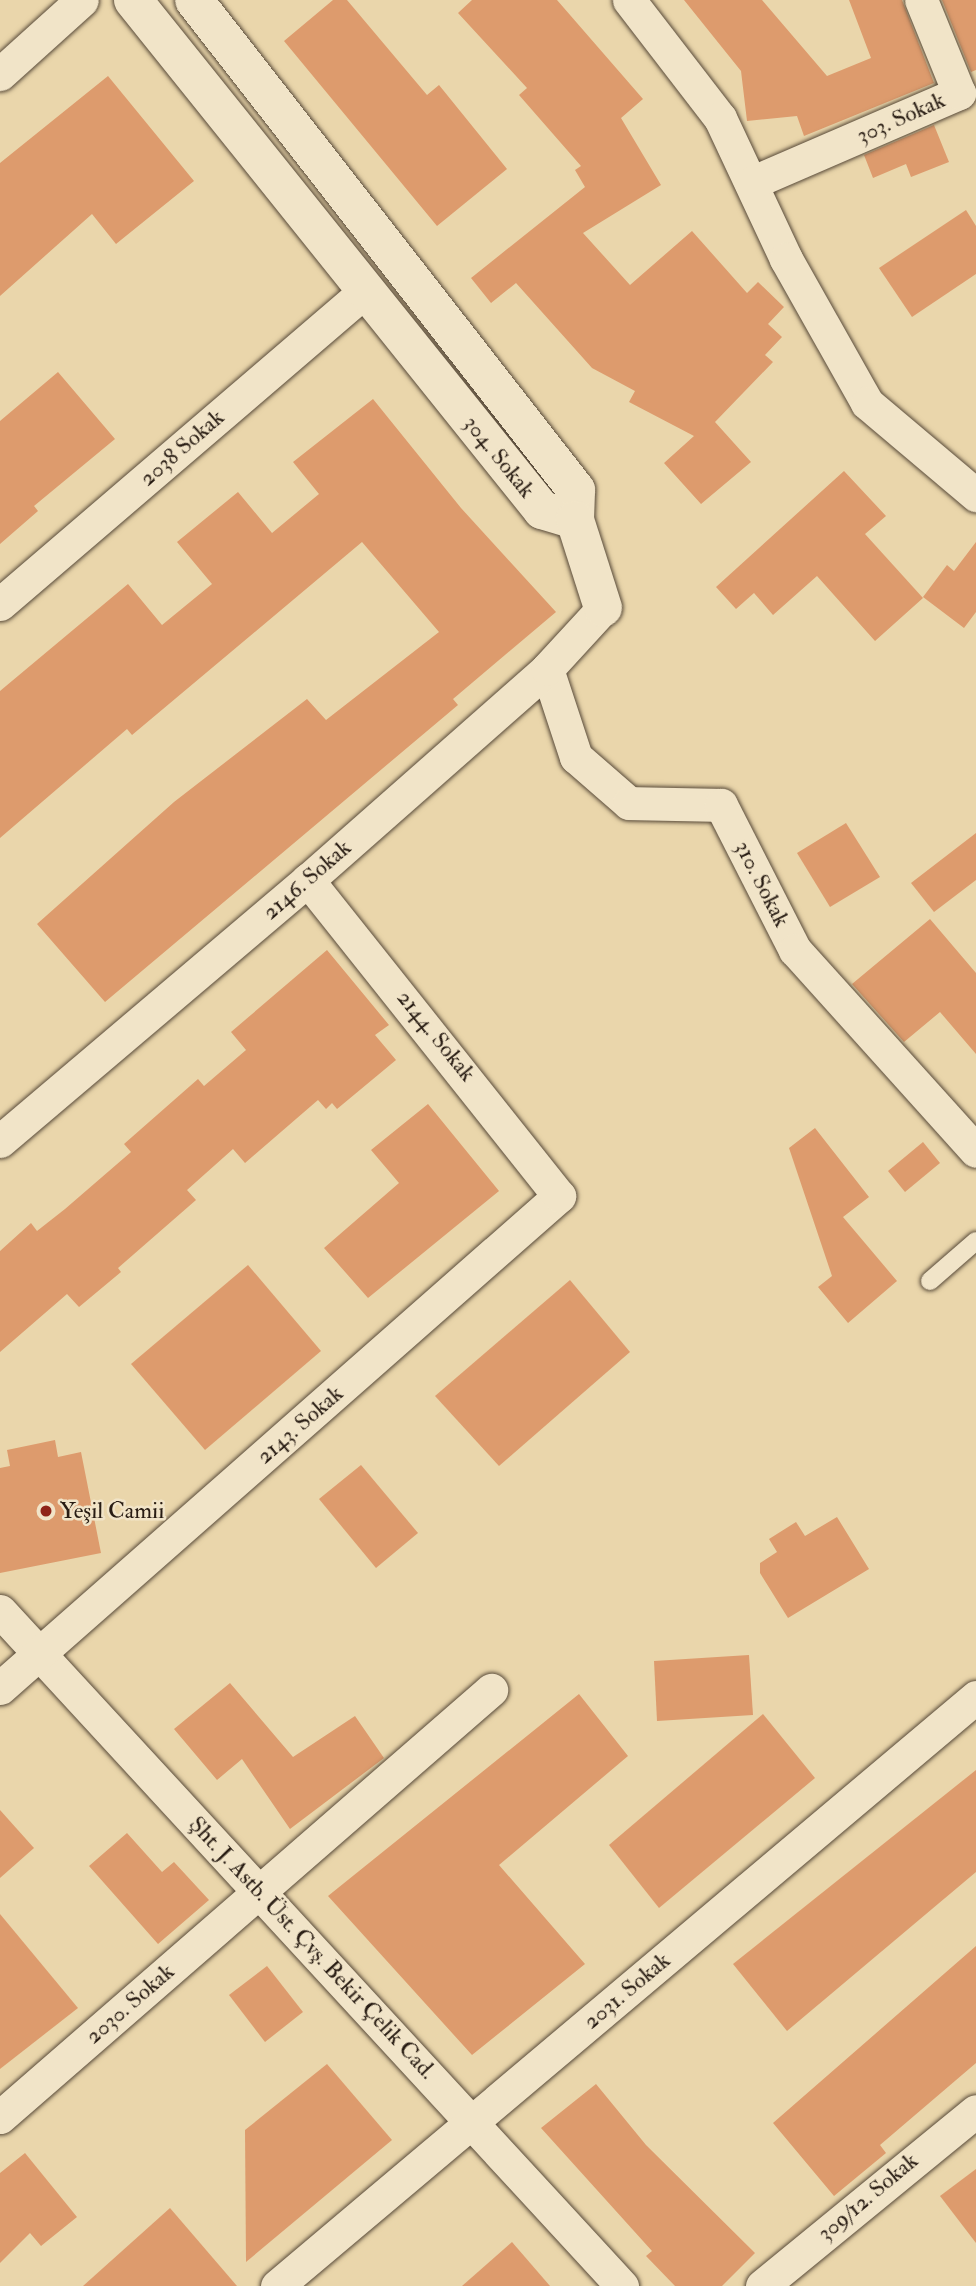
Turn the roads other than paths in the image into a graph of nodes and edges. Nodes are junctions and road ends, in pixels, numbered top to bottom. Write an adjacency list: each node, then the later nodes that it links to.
1 (82, 0): 6 (street)
2 (133, 0): 8 (street, 304. Sokak)
3 (194, 0): 10 (street, 304. Sokak)
4 (629, 0): 7 (street)
5 (921, 0): 7 (street, 303. Sokak)
6 (0, 74)
7 (751, 183): 9 (street)
8 (364, 292): 10 (street, 304. Sokak); 11 (street, 2038 Sokak)
9 (976, 495)
10 (575, 520): 12 (street)
11 (0, 604)
12 (603, 608): 13 (street, 2146. Sokak)
13 (547, 668): 14 (street, 2146. Sokak); 16 (street, 310. Sokak)
14 (308, 880): 15 (street, 2146. Sokak); 17 (street, 2144. Sokak)
15 (0, 1141)
16 (976, 1151)
17 (559, 1196): 21 (street, 2143. Sokak)
18 (976, 1241): 19 (lane)
19 (930, 1281)
20 (0, 1611): 21 (street, Şht. J. Astb. Üst. Çvş. Bekir Çelik Cad.)
21 (40, 1653): 22 (street, 2143. Sokak); 25 (street, Şht. J. Astb. Üst. Çvş. Bekir Çelik Cad.)
22 (0, 1688)
23 (491, 1690): 25 (street, 2030. Sokak)
24 (976, 1697): 28 (street, 2031. Sokak)
25 (259, 1891): 27 (street, 2030. Sokak); 28 (street, Şht. J. Astb. Üst. Çvş. Bekir Çelik Cad.)
26 (976, 2111): 31 (street, 309/12. Sokak)
27 (0, 2117)
28 (472, 2122): 29 (street, 2031. Sokak); 30 (street, Şht. J. Astb. Üst. Çvş. Bekir Çelik Cad.)
29 (277, 2286)
30 (622, 2286)
31 (762, 2286)

